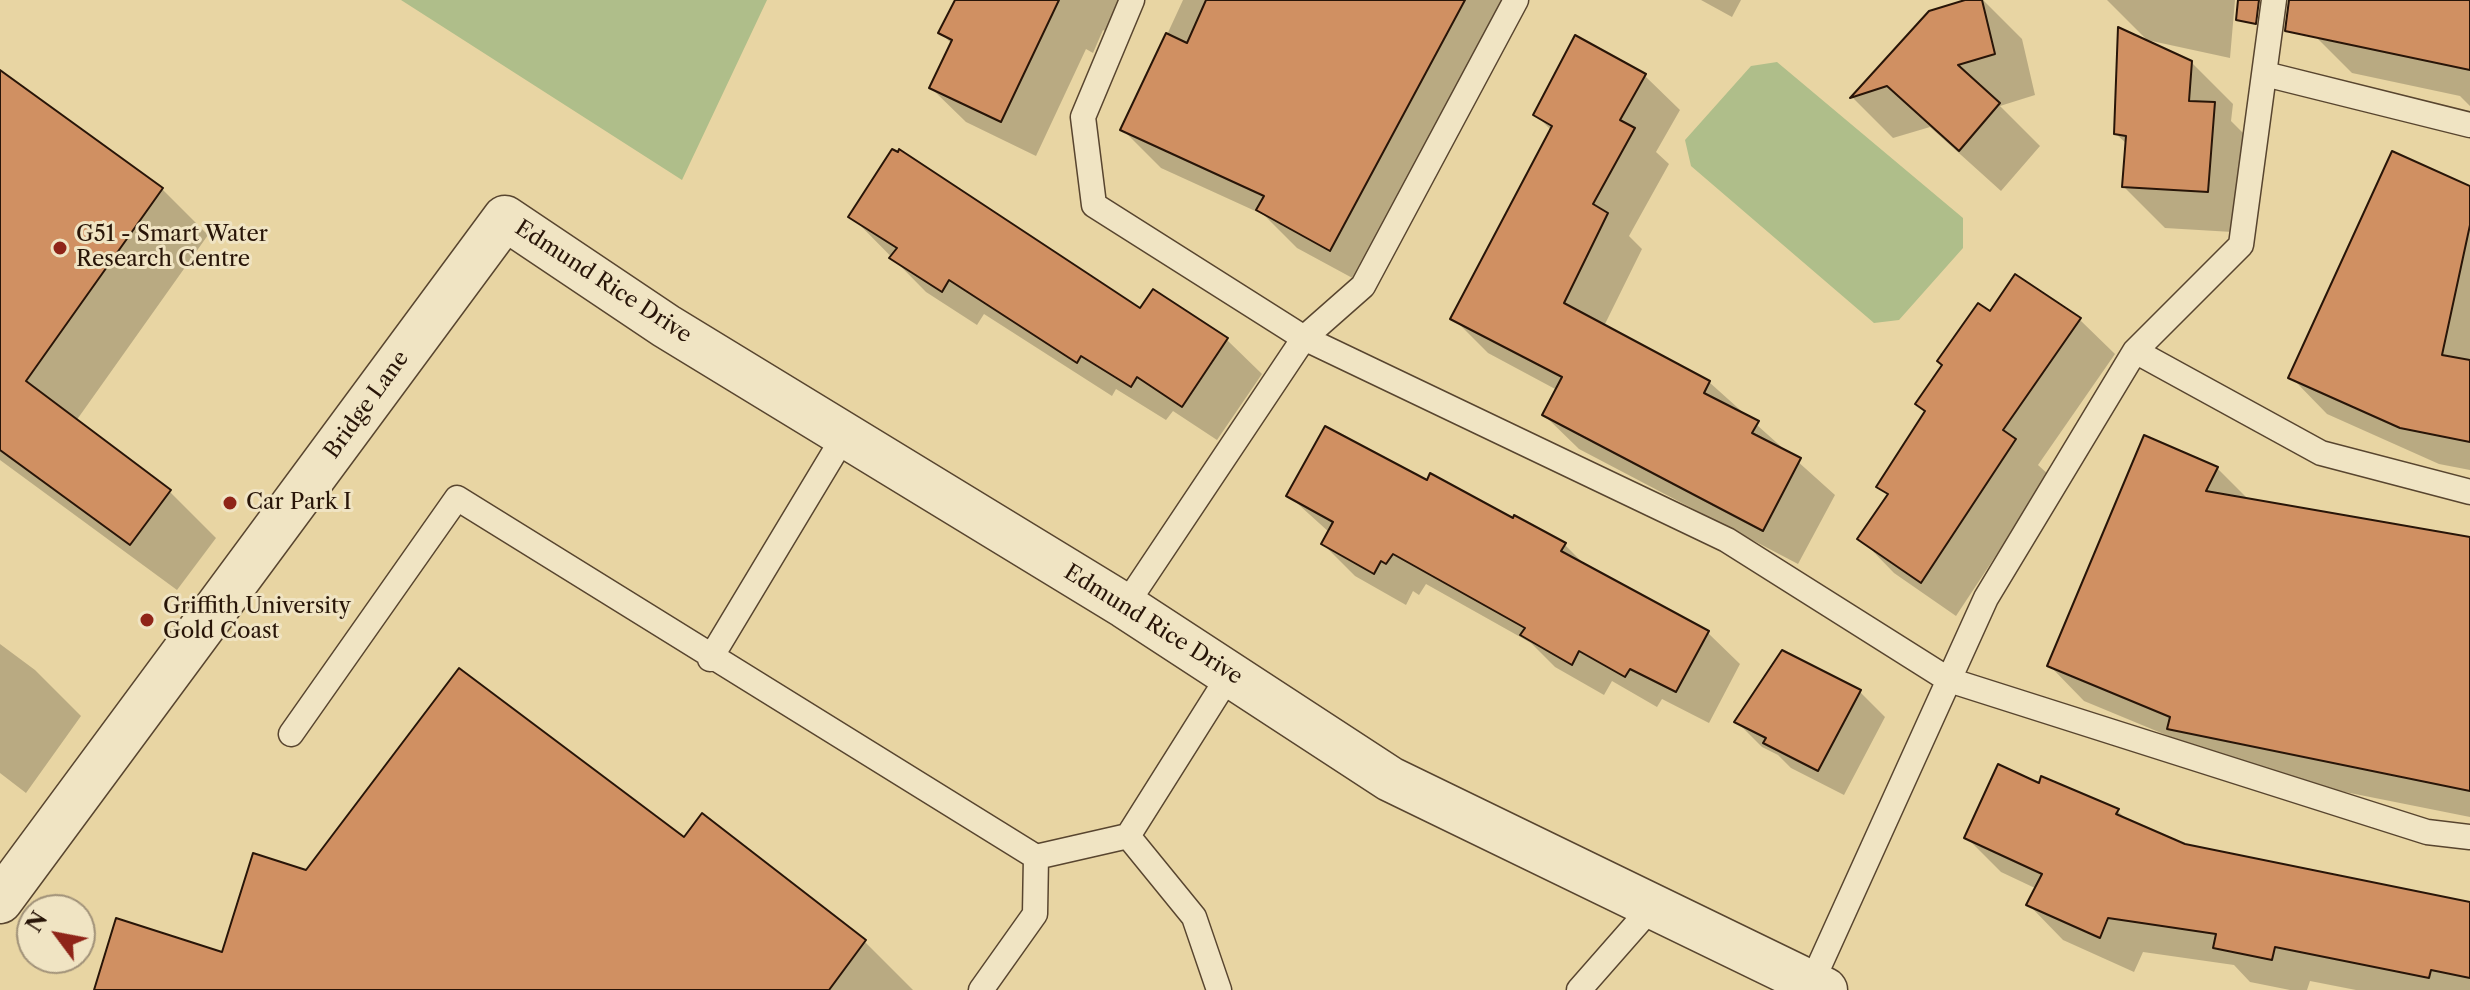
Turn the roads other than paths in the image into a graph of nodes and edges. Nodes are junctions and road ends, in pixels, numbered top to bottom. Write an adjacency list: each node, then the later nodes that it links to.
1 (1132, 0): 7 (lane)
2 (1516, 0): 7 (lane)
3 (2274, 0): 4 (lane)
4 (2265, 74): 5 (lane); 8 (lane)
5 (2470, 125)
6 (505, 218): 9 (street, Edmund Rice Drive); 19 (street, Bridge Lane)
7 (1304, 338): 11 (lane); 14 (lane)
8 (2135, 351): 10 (lane); 14 (lane)
9 (846, 433): 11 (street, Edmund Rice Drive); 12 (lane)
10 (2470, 492)
11 (1125, 606): 13 (street, Edmund Rice Drive)
12 (710, 659): 15 (lane); 18 (lane)
13 (1230, 674): 16 (lane); 20 (street, Edmund Rice Drive)
14 (1949, 680): 17 (lane); 21 (lane)
15 (291, 734)
16 (1128, 836): 18 (lane); 23 (lane)
17 (2470, 837)
18 (1036, 857): 22 (lane)
19 (0, 901)
20 (1651, 908): 21 (street, Edmund Rice Drive); 24 (lane)
21 (1818, 987)
22 (981, 990)
23 (1219, 990)
24 (1579, 990)

